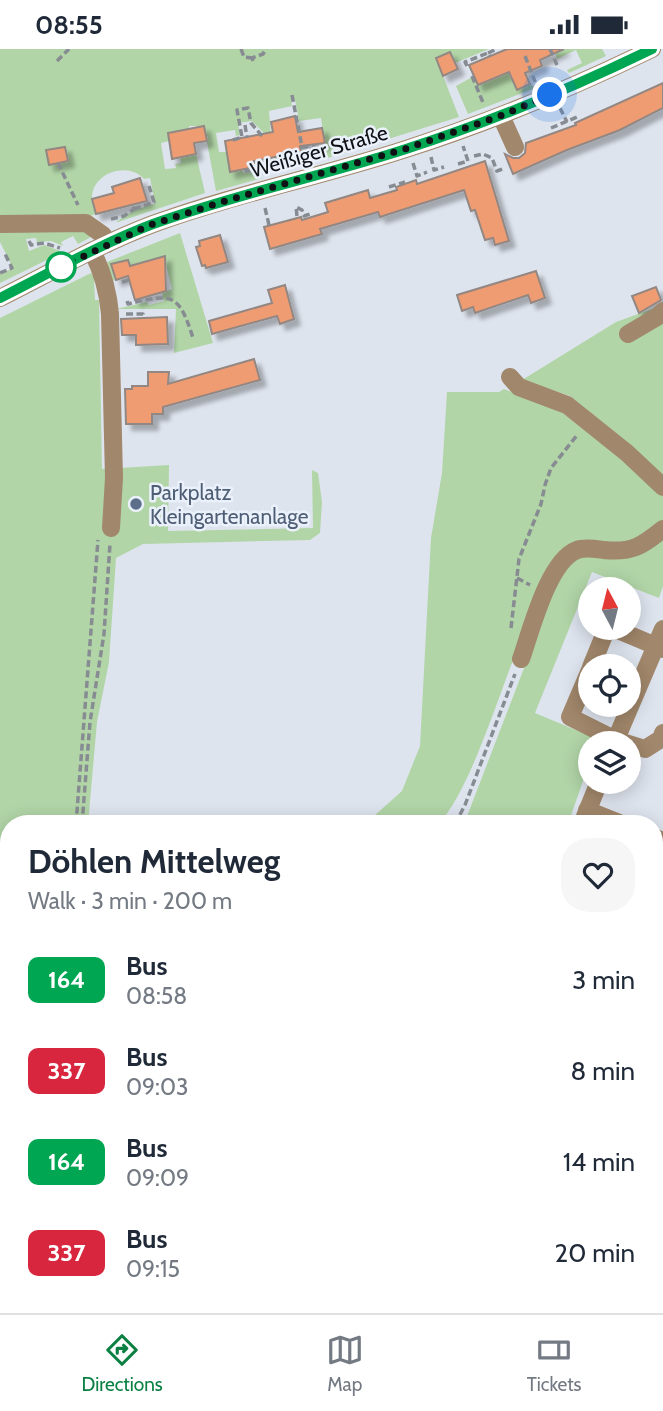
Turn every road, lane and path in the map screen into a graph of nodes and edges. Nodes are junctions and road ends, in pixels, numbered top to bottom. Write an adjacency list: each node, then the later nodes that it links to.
1 (69, 49): 8 (path)
2 (241, 49): 3 (path)
3 (266, 49)
4 (550, 49): 10 (path)
5 (652, 49): 15 (street, Weißiger Straße)
6 (498, 50): 9 (path)
7 (525, 56): 12 (path)
8 (57, 61)
9 (467, 65)
10 (557, 65)
11 (472, 76): 15 (path)
12 (537, 87)
13 (292, 95): 24 (path)
14 (561, 109): 17 (path)
15 (493, 111): 26 (street); 46 (street, Weißiger Straße)
16 (577, 117): 17 (path)
17 (567, 122): 20 (path)
18 (251, 123): 19 (path); 19 (path); 21 (path)
19 (242, 125): 22 (path); 23 (path)
20 (551, 128)
21 (262, 136)
22 (247, 138)
23 (233, 140)
24 (316, 146)
25 (463, 146): 30 (path)
26 (514, 146)
27 (474, 156): 34 (path)
28 (412, 162): 36 (path)
29 (58, 163): 41 (path)
30 (458, 164)
31 (433, 166): 32 (path)
32 (444, 167)
33 (266, 168): 35 (path)
34 (505, 168)
35 (246, 169)
36 (427, 172)
37 (405, 182): 39 (path)
38 (149, 186): 46 (path)
39 (390, 187)
40 (265, 208): 45 (path)
41 (79, 209)
42 (310, 214): 43 (path)
43 (297, 216)
44 (0, 224): 46 (street)
45 (269, 225)
46 (101, 238): 54 (street, Weißiger Straße); 61 (street)
47 (31, 245): 48 (path)
48 (64, 250)
49 (5, 254): 50 (path)
50 (0, 273)
51 (130, 280): 52 (path)
52 (122, 282)
53 (126, 296): 57 (path)
54 (0, 297)
55 (663, 311): 56 (street)
56 (628, 334)
57 (193, 338)
58 (510, 377): 59 (street)
59 (587, 420): 60 (street); 63 (path)
60 (663, 487)
61 (105, 529): 74 (path); 75 (path)
62 (663, 529): 67 (street)
63 (511, 628)
64 (663, 629): 66 (street)
65 (641, 640): 66 (street)
66 (660, 648): 70 (street)
67 (521, 659): 76 (path)
68 (578, 697): 69 (street)
69 (595, 731)
70 (620, 731)
71 (663, 733): 72 (street)
72 (641, 748)
73 (594, 794): 77 (street)
74 (77, 815)
75 (83, 815)
76 (460, 815)
77 (586, 815)

